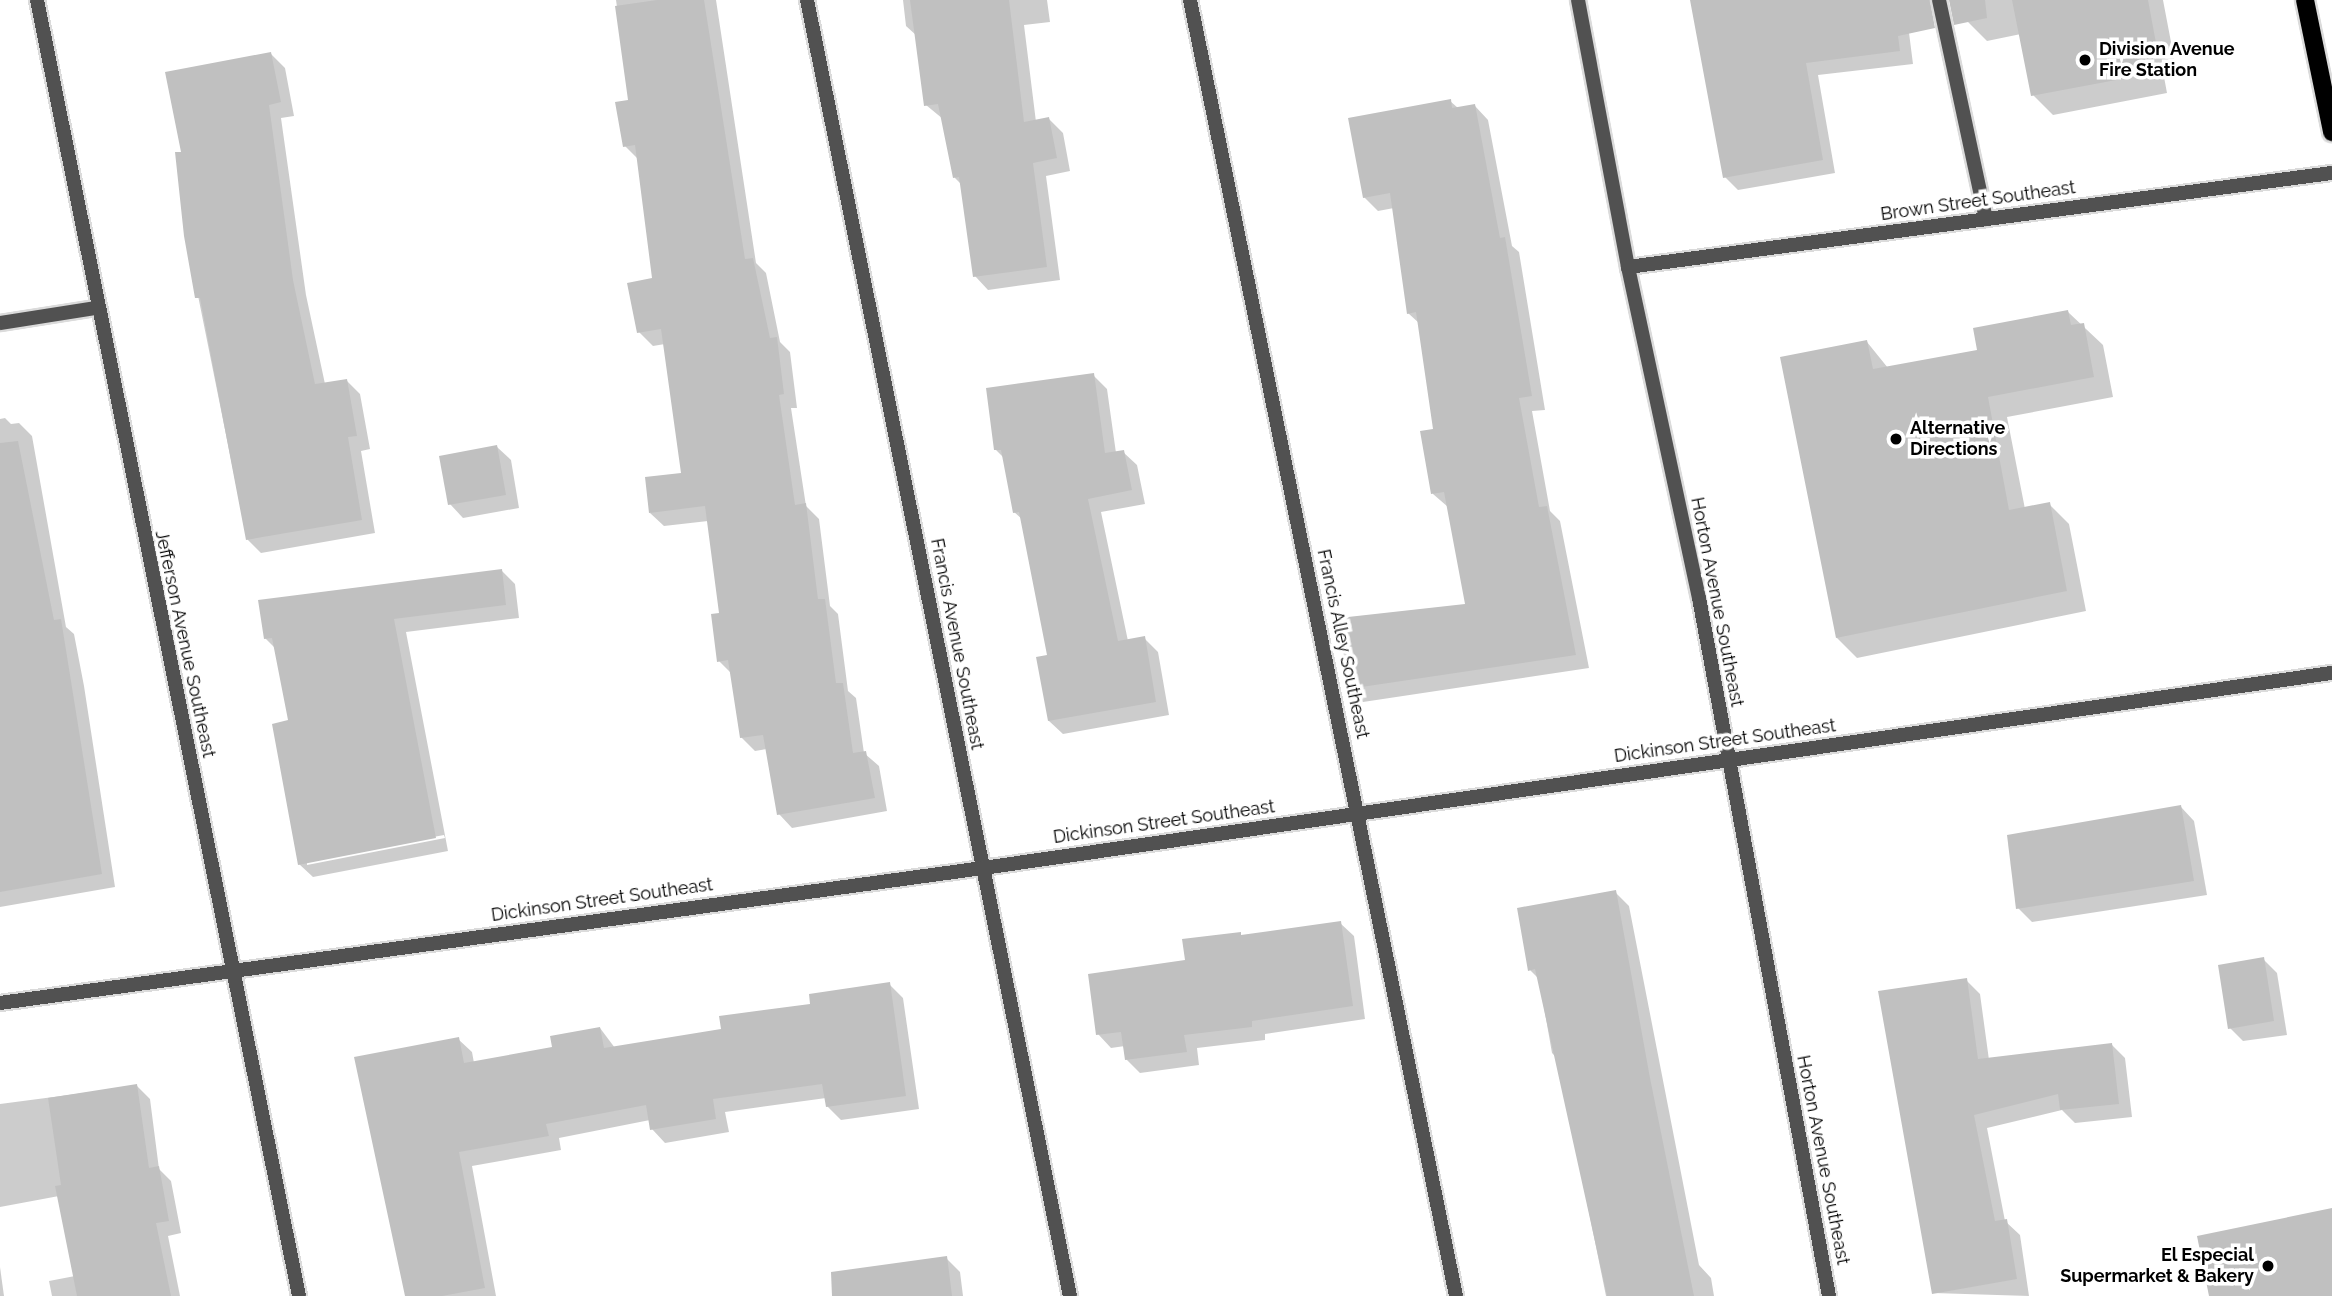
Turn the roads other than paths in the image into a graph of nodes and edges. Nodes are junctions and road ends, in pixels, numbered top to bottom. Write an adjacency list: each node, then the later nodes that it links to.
1 (37, 0): 12 (street, Jefferson Avenue Southeast)
2 (807, 0): 17 (street, Francis Avenue Southeast)
3 (1190, 0): 16 (street, Francis Alley Southeast)
4 (1578, 0): 11 (street, Horton Avenue Southeast)
5 (1939, 0): 10 (street)
6 (2305, 0): 7 (main road)
7 (2326, 74): 8 (main road)
8 (2332, 132)
9 (2332, 173): 10 (street, Brown Street Southeast)
10 (1986, 219): 11 (street, Brown Street Southeast)
11 (1628, 267): 15 (street, Horton Avenue Southeast)
12 (96, 308): 13 (street); 18 (street, Jefferson Avenue Southeast)
13 (0, 323)
14 (2332, 673): 15 (street, Dickinson Street Southeast)
15 (1728, 760): 16 (street, Dickinson Street Southeast); 23 (street, Horton Avenue Southeast)
16 (1358, 813): 17 (street, Dickinson Street Southeast); 22 (street, Francis Alley Southeast)
17 (983, 868): 18 (street, Dickinson Street Southeast); 21 (street, Francis Avenue Southeast)
18 (233, 971): 19 (street, Dickinson Street Southeast); 20 (street, Jefferson Avenue Southeast)
19 (0, 1003)
20 (299, 1296)
21 (1070, 1296)
22 (1455, 1296)
23 (1829, 1296)

